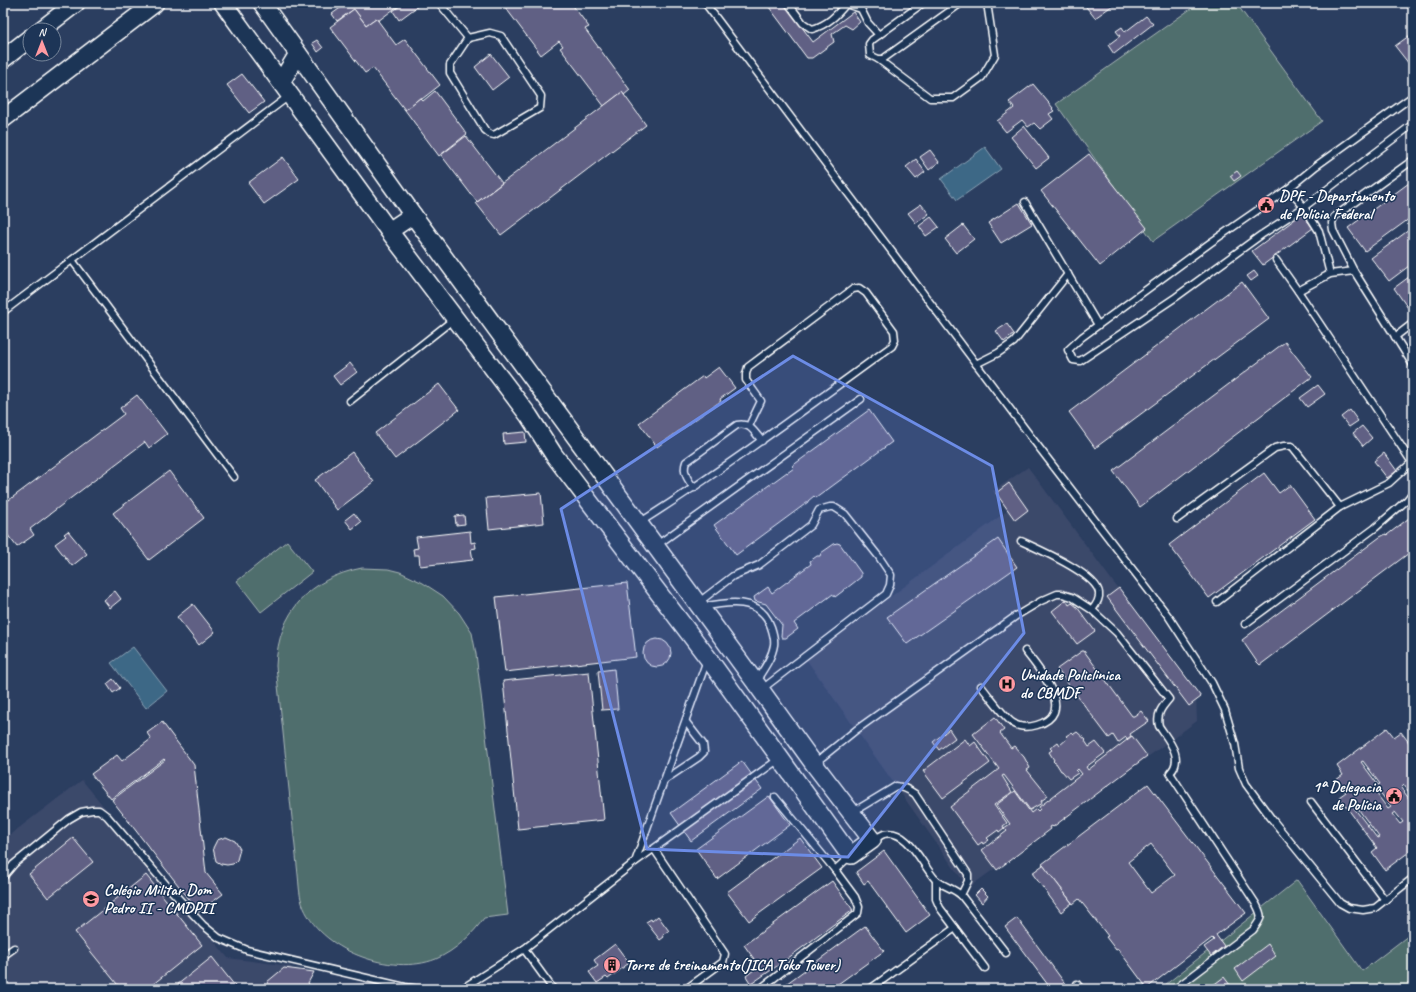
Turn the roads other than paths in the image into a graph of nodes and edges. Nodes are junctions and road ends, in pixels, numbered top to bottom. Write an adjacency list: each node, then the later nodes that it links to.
1 (76, 3): 11 (street)
2 (155, 3): 20 (street)
3 (223, 3): 18 (street)
4 (262, 3): 15 (street)
5 (439, 3): 13 (lane)
6 (705, 3): 39 (lane)
7 (788, 3): 12 (lane)
8 (923, 3): 12 (lane)
9 (961, 3): 17 (lane)
10 (987, 3): 17 (lane)
11 (51, 22)
12 (879, 35): 17 (lane)
13 (468, 38): 13 (lane)
14 (22, 44): 16 (street)
15 (298, 54): 18 (street); 26 (street)
16 (3, 59)
17 (878, 59)
18 (286, 88): 27 (street); 28 (lane)
19 (1413, 96): 23 (lane)
20 (3, 119)
21 (1413, 124): 25 (lane)
22 (1413, 160): 30 (lane)
23 (1288, 189): 25 (lane); 37 (lane)
24 (1025, 202): 31 (lane)
25 (1304, 207): 32 (lane); 37 (lane)
26 (413, 215): 27 (street); 41 (street)
27 (389, 231): 35 (street)
28 (72, 260): 34 (lane); 48 (lane)
29 (1276, 260): 33 (lane)
30 (1354, 271): 32 (lane); 38 (lane)
31 (1068, 274): 37 (lane); 39 (lane)
32 (1330, 274): 33 (lane)
33 (1298, 291): 47 (lane)
34 (3, 312)
35 (455, 319): 43 (lane); 44 (street)
36 (1413, 323): 38 (lane)
37 (1098, 325)
38 (1395, 337): 40 (lane)
39 (976, 364): 83 (lane)
40 (1413, 365)
41 (548, 399): 44 (street); 53 (street)
42 (861, 399): 55 (lane)
43 (350, 401)
44 (529, 416): 57 (street)
45 (749, 426): 46 (lane); 46 (lane); 49 (lane)
46 (762, 441): 49 (lane)
47 (1412, 463): 51 (lane)
48 (234, 477)
49 (694, 488): 53 (lane)
50 (1413, 492): 61 (lane)
51 (1340, 507): 52 (lane); 58 (lane)
52 (1177, 519)
53 (639, 524): 55 (street)
54 (1021, 541): 60 (lane)
55 (655, 546): 56 (street)
56 (685, 586): 57 (street); 59 (street)
57 (667, 602): 63 (street)
58 (1217, 602)
59 (699, 605): 64 (street); 64 (lane); 64 (lane)
60 (1092, 610): 68 (lane); 96 (lane)
61 (1245, 624)
62 (1025, 651): 65 (lane)
63 (708, 658): 66 (lane); 67 (street)
64 (758, 686): 68 (street)
65 (981, 686)
66 (686, 722): 69 (lane); 69 (lane)
67 (779, 759): 73 (street); 75 (lane)
68 (814, 764): 72 (street)
69 (663, 781): 77 (lane)
70 (775, 797): 78 (lane)
71 (1311, 802): 83 (lane)
72 (849, 810): 73 (street); 74 (street); 82 (lane)
73 (824, 820): 76 (street)
74 (872, 840): 76 (street); 81 (lane)
75 (654, 849): 77 (lane); 93 (lane)
76 (851, 855): 78 (lane)
77 (635, 862): 86 (lane)
78 (835, 870): 94 (lane)
79 (3, 877): 90 (lane)
80 (1413, 878): 83 (lane)
81 (936, 880): 82 (lane); 84 (lane)
82 (961, 894): 87 (lane)
83 (1385, 900)
84 (955, 928): 89 (lane); 95 (lane)
85 (14, 948): 88 (lane)
86 (524, 949): 91 (lane); 92 (lane)
87 (1006, 953)
88 (3, 956)
89 (984, 968)
90 (419, 989)
91 (462, 989)
92 (553, 989)
93 (686, 989)
94 (760, 989)
95 (870, 989)
96 (1175, 989)

